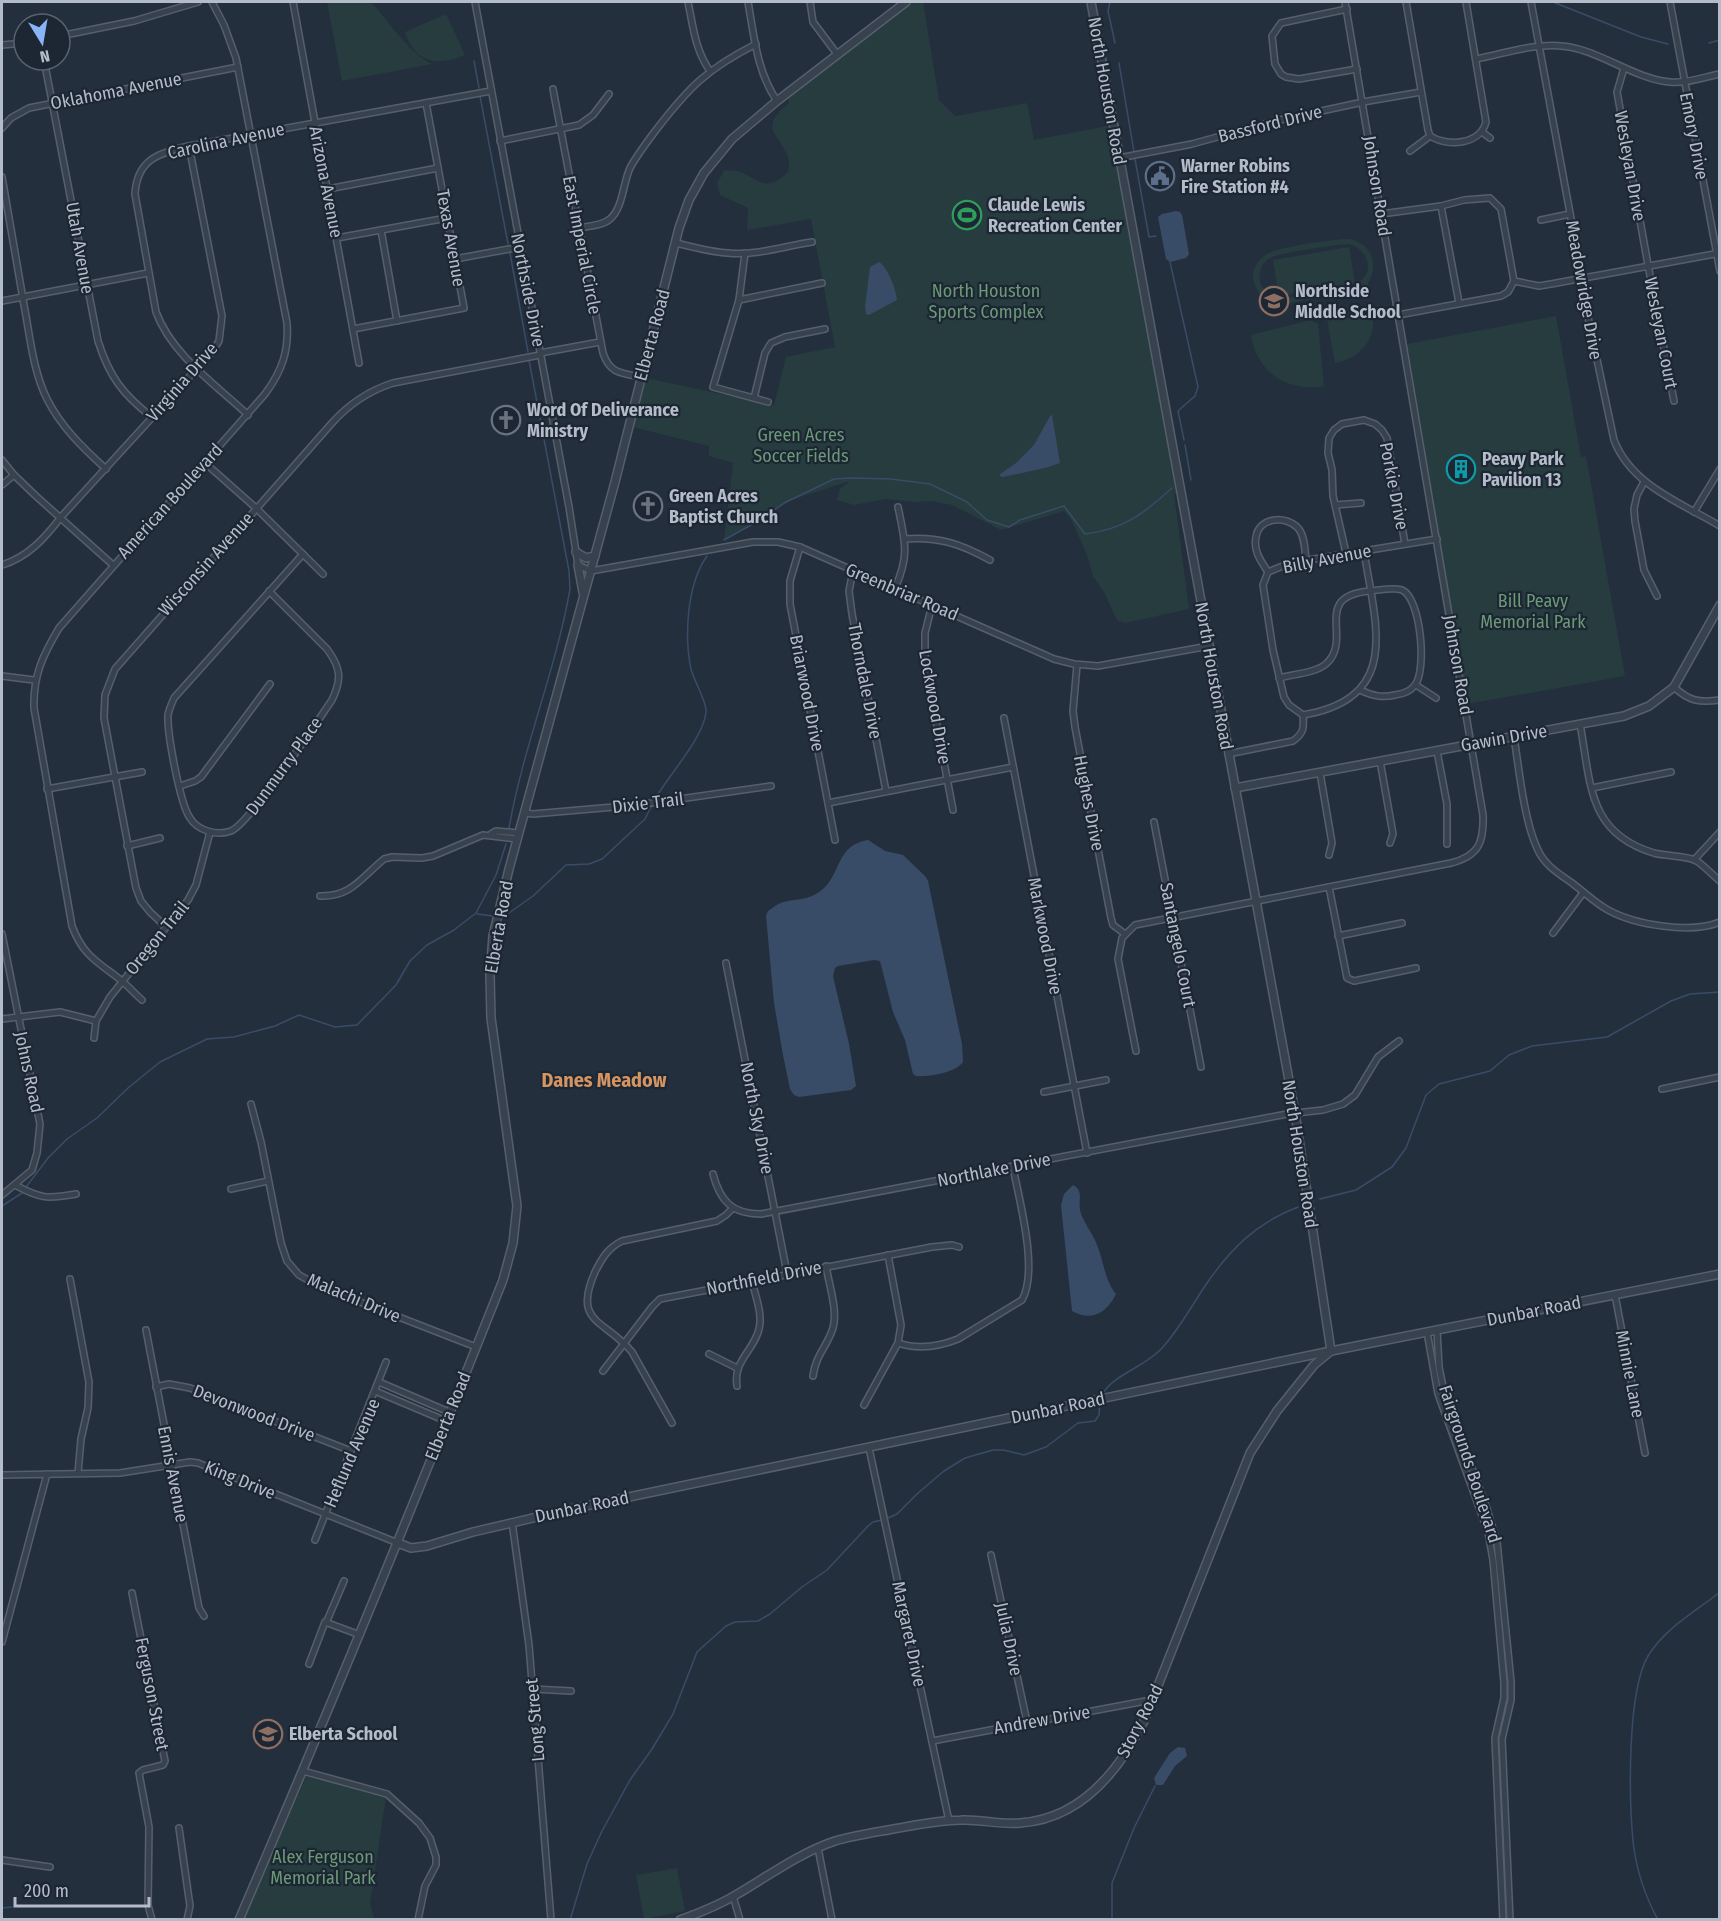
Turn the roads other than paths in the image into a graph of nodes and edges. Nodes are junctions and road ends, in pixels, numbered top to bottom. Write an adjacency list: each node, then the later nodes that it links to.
1 (198, 2): 16 (street)
2 (212, 2): 21 (street, American Boulevard)
3 (293, 2): 36 (street, Arizona Avenue)
4 (475, 2): 29 (street, Northside Drive)
5 (688, 2): 24 (street)
6 (748, 2): 17 (street)
7 (810, 2): 19 (street)
8 (906, 2): 19 (street, Elberta Road)
9 (1091, 2): 46 (street, North Houston Road)
10 (1345, 2): 15 (street, Johnson Road)
11 (1406, 2): 30 (street)
12 (1466, 2): 20 (street)
13 (1531, 2): 18 (street, Meadowridge Drive)
14 (1670, 2): 27 (street, Emory Drive)
15 (1347, 9): 23 (street, Johnson Road); 23 (street)
16 (72, 34)
17 (756, 44): 24 (street); 32 (street)
18 (1540, 46): 20 (street); 22 (street); 52 (street, Meadowridge Drive)
19 (837, 54): 32 (street, Elberta Road)
20 (1476, 59): 39 (street)
21 (238, 67): 34 (street, Oklahoma Avenue); 40 (street, American Boulevard)
22 (1624, 68): 27 (street); 64 (street, Wesleyan Drive)
23 (1357, 69): 33 (street, Johnson Road)
24 (710, 70): 55 (street)
25 (47, 72): 34 (street, Utah Avenue)
26 (1719, 74): 27 (street)
27 (1684, 81): 62 (street, Emory Drive)
28 (553, 89): 38 (street, East Imperial Circle)
29 (491, 91): 35 (street, Carolina Avenue); 43 (street, Northside Drive)
30 (1421, 92): 33 (street, Bassford Drive); 41 (street)
31 (609, 94): 38 (street)
32 (777, 101): 59 (street, Elberta Road)
33 (1363, 102): 46 (street, Bassford Drive); 51 (street, Johnson Road)
34 (54, 103): 37 (street, Oklahoma Avenue); 70 (street, Utah Avenue)
35 (426, 103): 36 (street, Carolina Avenue); 47 (street, Texas Avenue)
36 (315, 123): 40 (street, Carolina Avenue); 49 (street, Arizona Avenue)
37 (2, 126)
38 (561, 130): 43 (street); 55 (street, East Imperial Circle)
39 (1482, 132): 41 (street); 42 (street)
40 (251, 134): 44 (street, Carolina Avenue); 87 (street, American Boulevard)
41 (1430, 136): 45 (street)
42 (1490, 138)
43 (500, 141): 60 (street, Northside Drive)
44 (189, 146): 66 (street, Carolina Avenue); 82 (street, Virginia Drive)
45 (1410, 151)
46 (1119, 158): 128 (street, North Houston Road)
47 (438, 168): 49 (street); 53 (street, Texas Avenue)
48 (2, 177): 71 (street)
49 (328, 189): 57 (street, Arizona Avenue)
50 (1441, 206): 51 (street); 68 (street); 74 (street)
51 (1381, 214): 75 (street, Johnson Road)
52 (1570, 214): 54 (street); 67 (street, Meadowridge Drive)
53 (447, 218): 56 (street); 63 (street, Texas Avenue)
54 (1541, 220)
55 (579, 228): 79 (street, East Imperial Circle)
56 (381, 230): 57 (street); 76 (street)
57 (337, 238): 77 (street, Arizona Avenue)
58 (812, 242): 61 (street)
59 (676, 243): 61 (street); 83 (street, Elberta Road)
60 (520, 248): 63 (street); 80 (street, Northside Drive)
61 (745, 253): 72 (street)
62 (1718, 253): 64 (street); 65 (street, Emory Drive)
63 (455, 259): 76 (street, Texas Avenue)
64 (1648, 265): 67 (street); 85 (street, Wesleyan Court)
65 (1719, 271)
66 (148, 273): 70 (street); 82 (street, Carolina Avenue)
67 (1582, 278): 68 (street); 94 (street, Meadowridge Drive)
68 (1514, 281): 74 (street)
69 (822, 283): 72 (street)
70 (86, 285): 71 (street); 88 (street, Utah Avenue)
71 (23, 297): 73 (street); 91 (street)
72 (739, 300): 84 (street)
73 (2, 301)
74 (1459, 303): 75 (street)
75 (1398, 315): 104 (street, Johnson Road)
76 (397, 321): 77 (street)
77 (353, 329): 81 (street, Arizona Avenue)
78 (825, 329): 84 (street)
79 (600, 342): 80 (street, Wisconsin Avenue); 83 (street, East Imperial Circle)
80 (540, 354): 99 (street, Wisconsin Avenue); 108 (street, Northside Drive)
81 (359, 363)
82 (197, 368): 87 (street, Carolina Avenue); 88 (street, Virginia Drive)
83 (641, 377): 111 (street, Elberta Road)
84 (754, 398): 86 (street)
85 (1674, 401)
86 (768, 402)
87 (248, 415): 90 (street, American Boulevard)
88 (152, 417): 91 (street, Virginia Drive)
89 (2, 460): 93 (street)
90 (204, 462): 99 (street); 115 (street, American Boulevard)
91 (106, 469): 101 (street, Virginia Drive)
92 (1719, 469): 100 (street)
93 (14, 475): 95 (street); 101 (street)
94 (1644, 482): 100 (street, Meadowridge Drive); 125 (street)
95 (2, 485)
96 (1361, 503): 97 (street)
97 (1335, 505): 105 (street, Porkie Drive); 110 (street, Porkie Drive)
98 (898, 507): 103 (street)
99 (256, 508): 109 (street); 151 (street, Wisconsin Avenue)
100 (1694, 512): 102 (street, Meadowridge Drive)
101 (61, 517): 114 (street, Virginia Drive); 115 (street)
102 (1719, 526)
103 (904, 539): 112 (street); 121 (street)
104 (1437, 539): 105 (street, Billy Avenue); 143 (street, Johnson Road)
105 (1405, 544): 107 (street, Billy Avenue)
106 (800, 547): 117 (street, Greenbriar Road); 118 (street, Greenbriar Road); 159 (street, Briarwood Drive)
107 (1364, 551): 110 (street, Billy Avenue); 123 (street)
108 (576, 552): 111 (street); 116 (street, Northside Drive)
109 (303, 554): 120 (street); 122 (street)
110 (1346, 554): 113 (street, Billy Avenue)
111 (595, 556): 117 (street, Elberta Road)
112 (990, 560)
113 (1306, 561): 119 (street, Billy Avenue); 119 (street)
114 (2, 565)
115 (113, 565): 132 (street, American Boulevard)
116 (578, 565): 117 (street); 124 (street)
117 (591, 572): 124 (street, Elberta Road)
118 (854, 572): 121 (street, Greenbriar Road); 158 (street, Thorndale Drive)
119 (1268, 572): 131 (street, Billy Avenue)
120 (323, 574)
121 (895, 588): 126 (street, Greenbriar Road)
122 (270, 591): 153 (street); 163 (street, Dunmurry Place)
123 (1370, 591): 131 (street); 134 (street); 136 (street)
124 (583, 596): 161 (street, Elberta Road)
125 (1657, 596)
126 (932, 605): 129 (street, Greenbriar Road); 152 (street, Lockwood Drive)
127 (1719, 608): 135 (street, Gawin Drive)
128 (1209, 646): 129 (street, Greenbriar Road); 145 (street, North Houston Road)
129 (1077, 665): 184 (street, Hughes Drive)
130 (2, 676): 132 (street)
131 (1279, 678): 139 (street)
132 (34, 680): 157 (street, American Boulevard)
133 (270, 684): 153 (street)
134 (1416, 685): 136 (street); 137 (street)
135 (1674, 687): 138 (street); 141 (street, Gawin Drive)
136 (1360, 690): 139 (street)
137 (1436, 698)
138 (1719, 700)
139 (1303, 715): 145 (street)
140 (1004, 718): 147 (street, Markwood Drive)
141 (1580, 724): 142 (street, Gawin Drive); 156 (street)
142 (1514, 737): 143 (street, Gawin Drive); 175 (street)
143 (1471, 743): 144 (street, Gawin Drive); 174 (street, Johnson Road)
144 (1437, 751): 146 (street, Gawin Drive); 169 (street)
145 (1228, 754): 155 (street, North Houston Road)
146 (1380, 761): 150 (street, Gawin Drive); 168 (street)
147 (1013, 767): 152 (street); 200 (street, Markwood Drive)
148 (142, 772): 151 (street)
149 (1671, 772): 156 (street)
150 (1320, 773): 155 (street, Gawin Drive); 171 (street)
151 (114, 777): 157 (street); 170 (street, Wisconsin Avenue)
152 (948, 779): 158 (street); 160 (street, Lockwood Drive)
153 (180, 786): 163 (street)
154 (771, 786): 161 (street, Dixie Trail)
155 (1235, 788): 177 (street, North Houston Road)
156 (1592, 788): 172 (street)
157 (47, 789): 189 (street, American Boulevard)
158 (886, 791): 159 (street)
159 (828, 803): 167 (street, Briarwood Drive)
160 (953, 810)
161 (525, 813): 165 (street, Elberta Road)
162 (1154, 822): 178 (street, Santangelo Court)
163 (210, 832): 181 (street, Oregon Trail)
164 (1719, 832): 172 (street)
165 (518, 836): 176 (street); 228 (street, Elberta Road)
166 (160, 838): 170 (street)
167 (835, 840)
168 (1390, 843)
169 (1447, 844)
170 (128, 846): 181 (street, Wisconsin Avenue)
171 (1329, 855)
172 (1694, 860): 173 (street)
173 (1719, 881)
174 (1329, 887): 177 (street, Johnson Road); 185 (street)
175 (1583, 893): 179 (street); 182 (street)
176 (320, 896)
177 (1255, 901): 178 (street, Johnson Road); 204 (street, North Houston Road)
178 (1173, 917): 184 (street, Johnson Road); 197 (street, Santangelo Court)
179 (1719, 922)
180 (1402, 923): 185 (street)
181 (166, 927): 189 (street, Oregon Trail)
182 (1553, 933)
183 (2, 934): 186 (street, Johns Road)
184 (1125, 934): 196 (street)
185 (1338, 936): 188 (street)
186 (3, 948): 191 (street, Johns Road)
187 (726, 963): 214 (street, North Sky Drive)
188 (1416, 968)
189 (122, 981): 190 (street, American Boulevard); 193 (street, Oregon Trail)
190 (142, 1000)
191 (18, 1016): 192 (street); 193 (street); 209 (street, Johns Road)
192 (2, 1019)
193 (96, 1021): 194 (street, Oregon Trail)
194 (93, 1038)
195 (1399, 1041): 204 (street, Northlake Drive)
196 (1136, 1051)
197 (1201, 1067)
198 (1719, 1077): 201 (street)
199 (1106, 1080): 200 (street)
200 (1074, 1086): 202 (street); 205 (street, Markwood Drive)
201 (1662, 1089)
202 (1044, 1092)
203 (251, 1104): 208 (street, Malachi Drive)
204 (1294, 1113): 205 (street, Northlake Drive); 229 (street, North Houston Road)
205 (1087, 1153): 206 (street, Northlake Drive)
206 (1013, 1167): 214 (street, Northlake Drive); 227 (street)
207 (713, 1174): 213 (street)
208 (268, 1181): 210 (street); 228 (street, Malachi Drive)
209 (15, 1185): 211 (street); 212 (street, Johns Road)
210 (231, 1189)
211 (76, 1194)
212 (2, 1195)
213 (733, 1208): 214 (street, Northlake Drive); 226 (street)
214 (776, 1212): 218 (street, North Sky Drive)
215 (959, 1247): 216 (street, Northfield Drive)
216 (888, 1255): 217 (street, Northfield Drive); 227 (street)
217 (826, 1266): 218 (street, Northfield Drive); 234 (street)
218 (787, 1273): 221 (street, Northfield Drive)
219 (1719, 1274): 222 (street, Dunbar Road)
220 (70, 1279): 247 (street)
221 (752, 1281): 226 (street, Northfield Drive); 232 (street)
222 (1615, 1295): 224 (street, Dunbar Road); 245 (street, Minnie Lane)
223 (146, 1330): 237 (street, Ennis Avenue)
224 (1437, 1330): 225 (street, Dunbar Road); 257 (street, Fairgrounds Boulevard)
225 (1427, 1332): 229 (street, Dunbar Road); 257 (street, Fairgrounds Boulevard)
226 (625, 1343): 233 (street, Northfield Drive); 242 (street)
227 (898, 1343): 239 (street)
228 (476, 1347): 240 (street, Elberta Road)
229 (1331, 1351): 243 (street, Dunbar Road); 265 (street, Story Road)
230 (709, 1354): 232 (street)
231 (386, 1362): 235 (street)
232 (737, 1368): 236 (street)
233 (603, 1371)
234 (813, 1376)
235 (379, 1382): 238 (street); 240 (street, Heflund Avenue)
236 (737, 1386)
237 (156, 1387): 244 (street, Devonwood Drive); 246 (street, Ennis Avenue)
238 (375, 1391): 241 (street, Heflund Avenue); 244 (street, Heflund Avenue)
239 (864, 1405)
240 (449, 1412): 241 (street, Elberta Road)
241 (446, 1421): 253 (street, Elberta Road)
242 (672, 1423)
243 (869, 1448): 251 (street, Dunbar Road); 267 (street, Margaret Drive)
244 (351, 1451): 250 (street, Heflund Avenue)
245 (1645, 1453)
246 (171, 1463): 247 (street, King Drive); 250 (street, King Drive); 258 (street, Ennis Avenue)
247 (78, 1473): 248 (street, King Drive)
248 (46, 1474): 249 (street, King Drive); 261 (street)
249 (2, 1475)
250 (326, 1515): 252 (street, Heflund Avenue); 253 (street, King Drive)
251 (512, 1522): 253 (street, Dunbar Road); 263 (street, Long Street)
252 (315, 1540)
253 (398, 1544): 260 (street, Elberta Road)
254 (991, 1555): 266 (street, Julia Drive)
255 (344, 1581): 259 (street)
256 (132, 1593): 275 (street, Ferguson Street)
257 (1500, 1597): 283 (street, Fairgrounds Boulevard); 284 (street, Fairgrounds Boulevard)
258 (204, 1616)
259 (326, 1623): 260 (street); 262 (street)
260 (360, 1635): 268 (street, Elberta Road)
261 (2, 1642)
262 (309, 1664)
263 (533, 1689): 264 (street); 279 (street, Long Street)
264 (571, 1691)
265 (1151, 1700): 266 (street, Andrew Drive); 269 (street, Story Road)
266 (1027, 1722): 267 (street, Andrew Drive)
267 (932, 1740): 269 (street, Margaret Drive)
268 (303, 1771): 277 (street, Elberta Road); 278 (street)
269 (949, 1821): 271 (street, Story Road)
270 (179, 1828): 276 (street)
271 (818, 1848): 274 (street, Story Road); 282 (street)
272 (2, 1860): 273 (street)
273 (50, 1867)
274 (733, 1896): 280 (street, Story Road); 281 (street)
275 (152, 1920)
276 (187, 1920)
277 (239, 1920)
278 (418, 1920)
279 (550, 1920)
280 (680, 1920)
281 (740, 1920)
282 (832, 1920)
283 (1503, 1920)
284 (1510, 1920)

